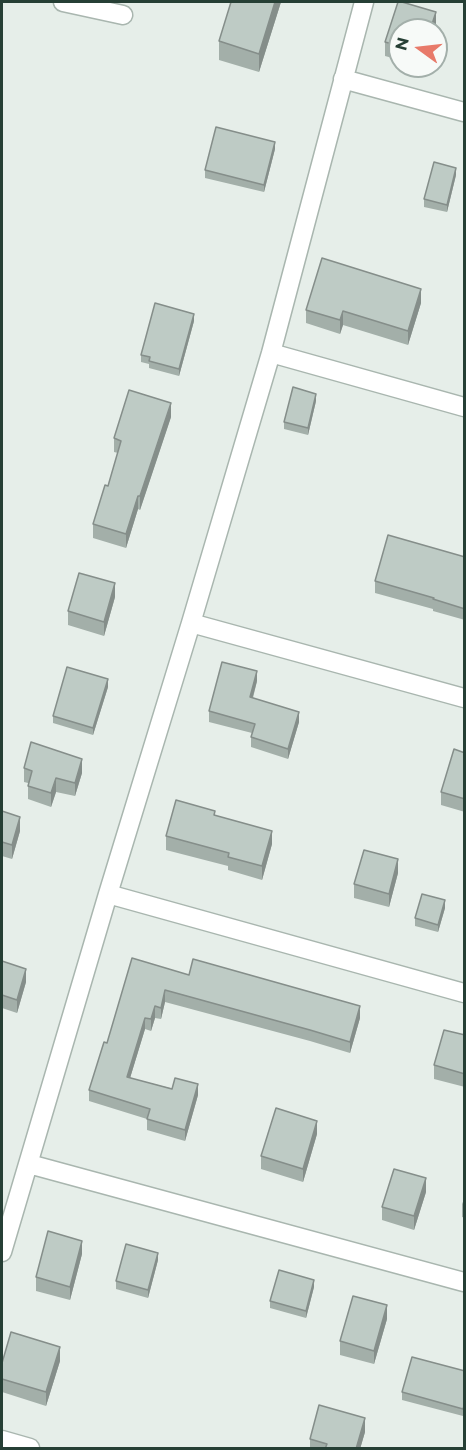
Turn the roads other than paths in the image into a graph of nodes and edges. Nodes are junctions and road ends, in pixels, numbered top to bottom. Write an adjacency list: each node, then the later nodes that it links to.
1 (63, 2): 3 (lane)
2 (364, 2): 4 (lane)
3 (123, 15)
4 (343, 79): 5 (lane); 6 (lane)
5 (465, 112)
6 (271, 353): 7 (lane); 8 (lane)
7 (465, 407)
8 (191, 623): 9 (lane); 10 (lane)
9 (465, 698)
10 (108, 894): 11 (lane); 12 (lane)
11 (465, 993)
12 (29, 1164): 13 (lane); 14 (lane)
13 (2, 1252)
14 (465, 1282)
15 (2, 1440): 16 (lane)
16 (30, 1449)

